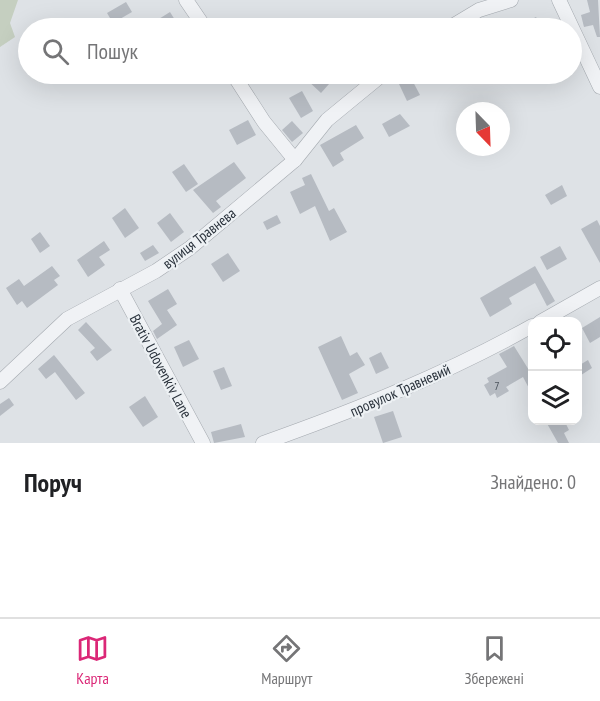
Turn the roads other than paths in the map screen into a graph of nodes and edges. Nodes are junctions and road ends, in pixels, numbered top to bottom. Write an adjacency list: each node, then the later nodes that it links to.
1 (186, 0): 4 (street)
2 (511, 0): 5 (street)
3 (559, 0): 6 (street)
4 (198, 18)
5 (466, 18)
6 (567, 18)
7 (582, 49): 10 (street)
8 (239, 84): 11 (street)
9 (371, 84): 11 (street, вулиця Травнева)
10 (600, 87)
11 (295, 160): 13 (street, вулиця Травнева)
12 (600, 288): 14 (street)
13 (120, 289): 16 (street, вулиця Травнева); 17 (street, Brativ Udovenkiv Lane)
14 (547, 317)
15 (528, 328): 18 (street, провулок Травневий)
16 (0, 382)
17 (203, 443)
18 (263, 443)

